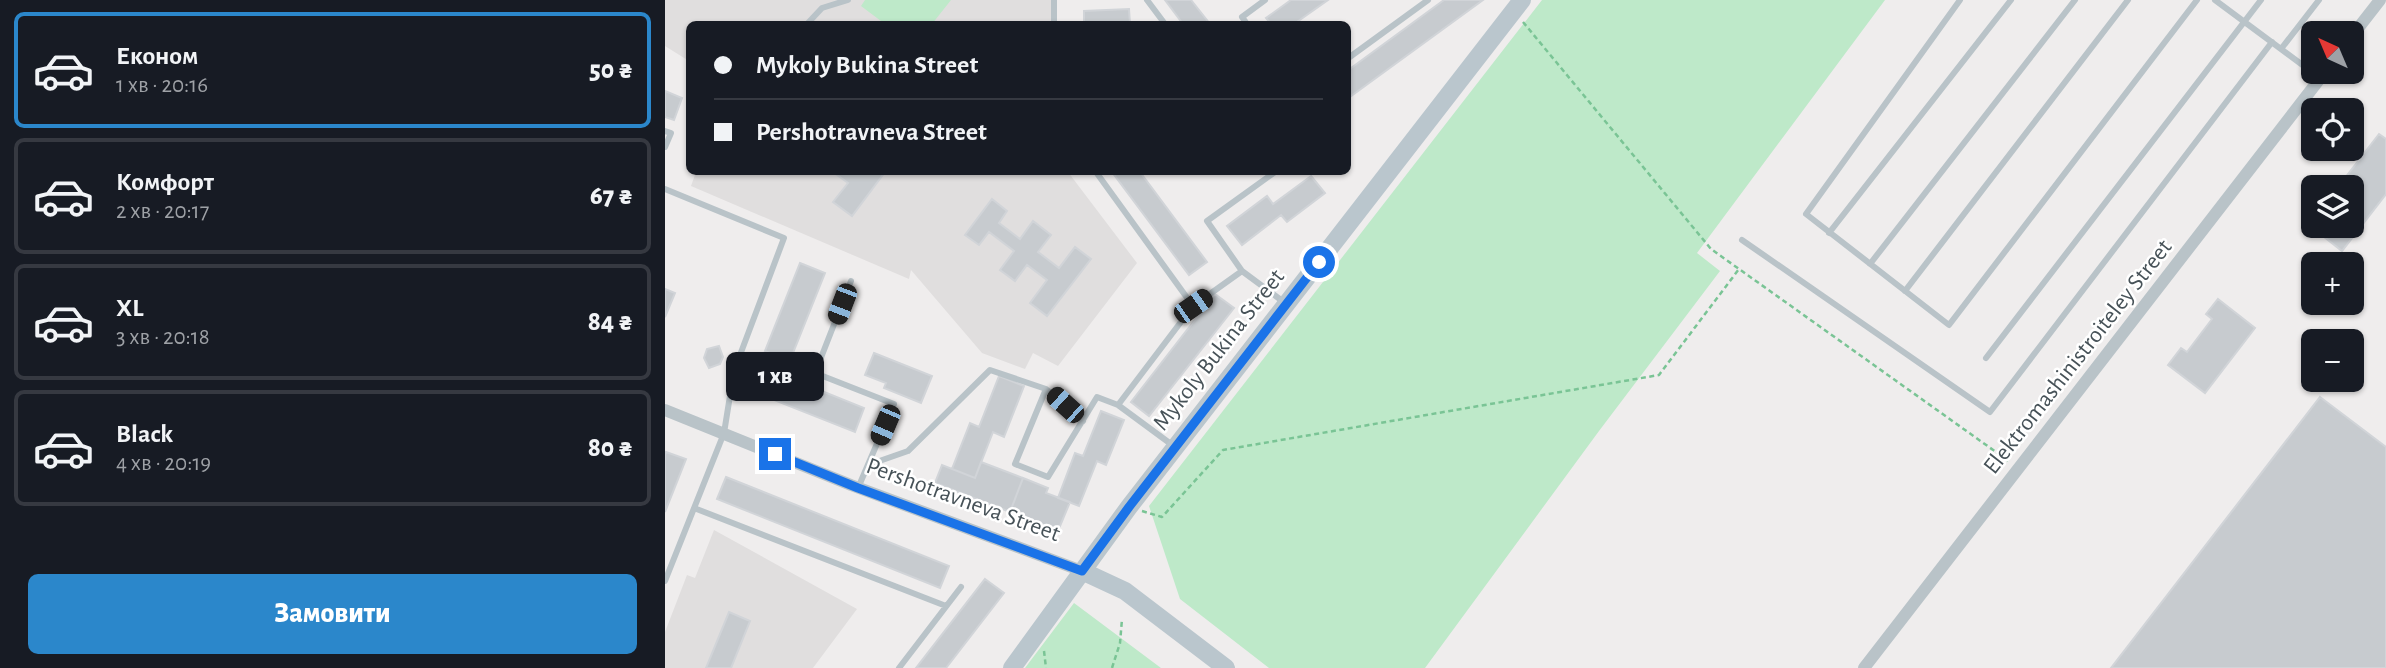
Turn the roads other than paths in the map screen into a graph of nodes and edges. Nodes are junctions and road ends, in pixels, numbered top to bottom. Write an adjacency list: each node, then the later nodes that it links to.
1 (848, 0): 16 (lane)
2 (1054, 0): 17 (lane)
3 (1147, 0): 18 (lane)
4 (1265, 0): 19 (lane)
5 (1428, 0): 24 (lane)
6 (1522, 0): 38 (street, Mykoly Bukina Street)
7 (1960, 0): 32 (lane)
8 (2011, 0): 32 (lane)
9 (2075, 0): 34 (lane)
10 (2127, 0): 37 (lane)
11 (2197, 0): 37 (lane)
12 (2215, 0): 20 (lane)
13 (2261, 0): 20 (lane)
14 (2319, 0): 23 (lane)
15 (2380, 0): 21 (street)
16 (810, 21)
17 (1054, 21)
18 (1162, 21)
19 (1245, 21)
20 (2244, 21): 22 (lane); 40 (lane)
21 (2364, 21)
22 (2272, 42): 23 (lane); 33 (lane)
23 (2281, 49): 25 (lane)
24 (1351, 56)
25 (2301, 62)
26 (2315, 84): 57 (street, Elektromashinistroiteley Street)
27 (665, 131): 28 (lane)
28 (665, 147)
29 (1098, 175): 39 (lane)
30 (1271, 175): 35 (lane)
31 (665, 189): 45 (lane)
32 (1829, 233): 34 (lane)
33 (1742, 240)
34 (1870, 264): 37 (lane)
35 (1242, 271): 38 (lane); 39 (lane)
36 (851, 281): 47 (lane)
37 (1905, 291)
38 (1286, 304): 46 (street, Mykoly Bukina Street)
39 (1193, 306): 42 (lane)
40 (1986, 359)
41 (1046, 388): 44 (lane); 44 (lane); 47 (lane)
42 (1118, 405): 44 (lane); 46 (lane)
43 (665, 410): 45 (street, Pershotravneva Street)
44 (1083, 421)
45 (724, 433): 48 (street, Pershotravneva Street); 49 (lane)
46 (1175, 447): 50 (street, Mykoly Bukina Street)
47 (868, 465): 48 (lane)
48 (858, 488): 50 (street, Pershotravneva Street)
49 (694, 508): 51 (lane); 53 (lane)
50 (1082, 571): 55 (street, Mykoly Bukina Street); 56 (street, Pershotravneva Street)
51 (665, 582)
52 (961, 587): 53 (lane)
53 (946, 606): 54 (lane)
54 (899, 668)
55 (1012, 668)
56 (1226, 668)
57 (1864, 668)

